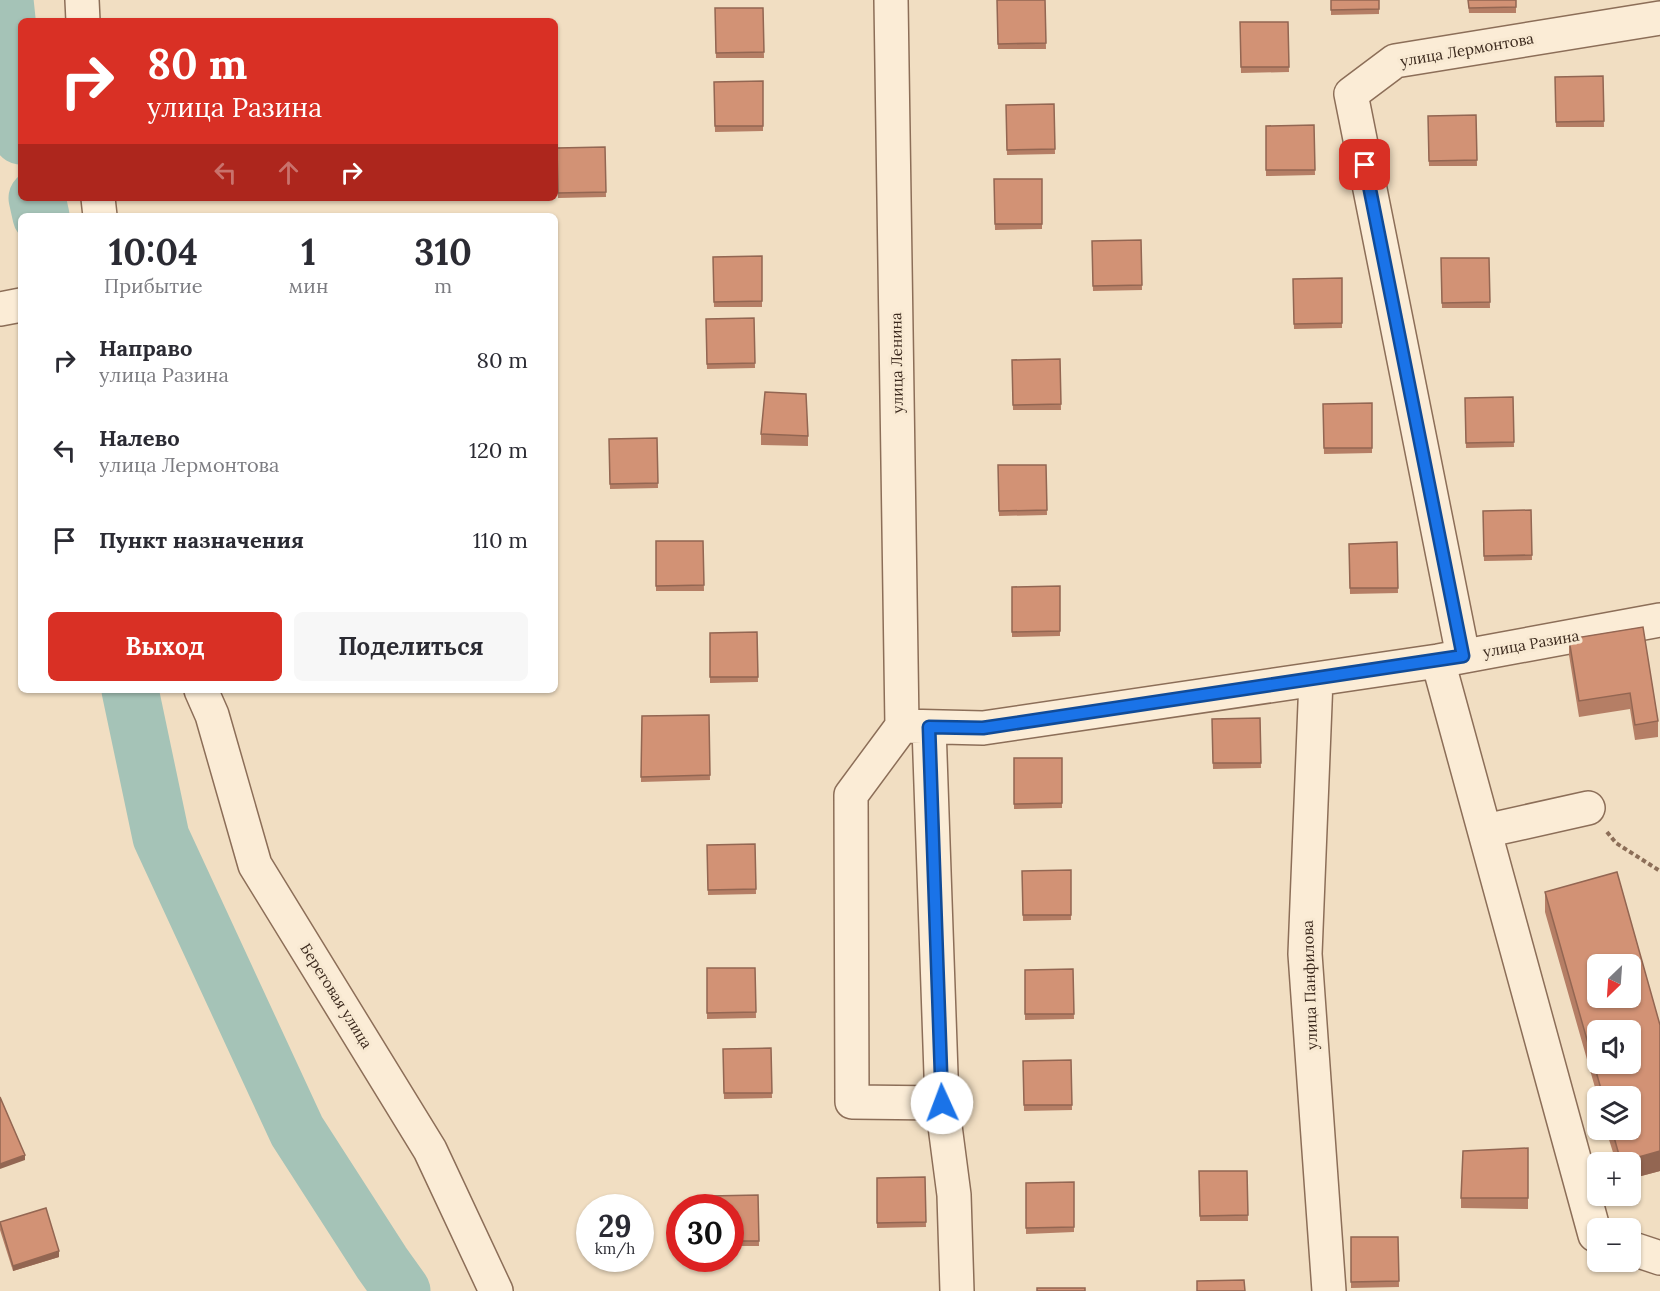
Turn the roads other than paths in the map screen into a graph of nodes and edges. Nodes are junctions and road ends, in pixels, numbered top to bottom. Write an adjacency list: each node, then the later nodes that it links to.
1 (82, 0): 3 (street)
2 (891, 0): 11 (street, улица Ленина)
3 (83, 18)
4 (1660, 18): 8 (street, улица Лермонтова)
5 (18, 306): 6 (street)
6 (0, 309)
7 (1660, 620): 8 (street, улица Разина)
8 (1451, 658): 9 (street, улица Разина); 13 (street)
9 (1316, 679): 11 (street, улица Разина); 20 (street, улица Панфилова)
10 (202, 693): 18 (street, Береговая улица)
11 (916, 726): 14 (street, улица Ленина); 14 (street)
12 (1588, 808): 13 (street)
13 (1485, 831): 15 (street)
14 (942, 1103): 19 (street, улица Ленина)
15 (1590, 1218)
16 (1641, 1252): 17 (street)
17 (1660, 1258)
18 (496, 1291)
19 (957, 1291)
20 (1329, 1291)

